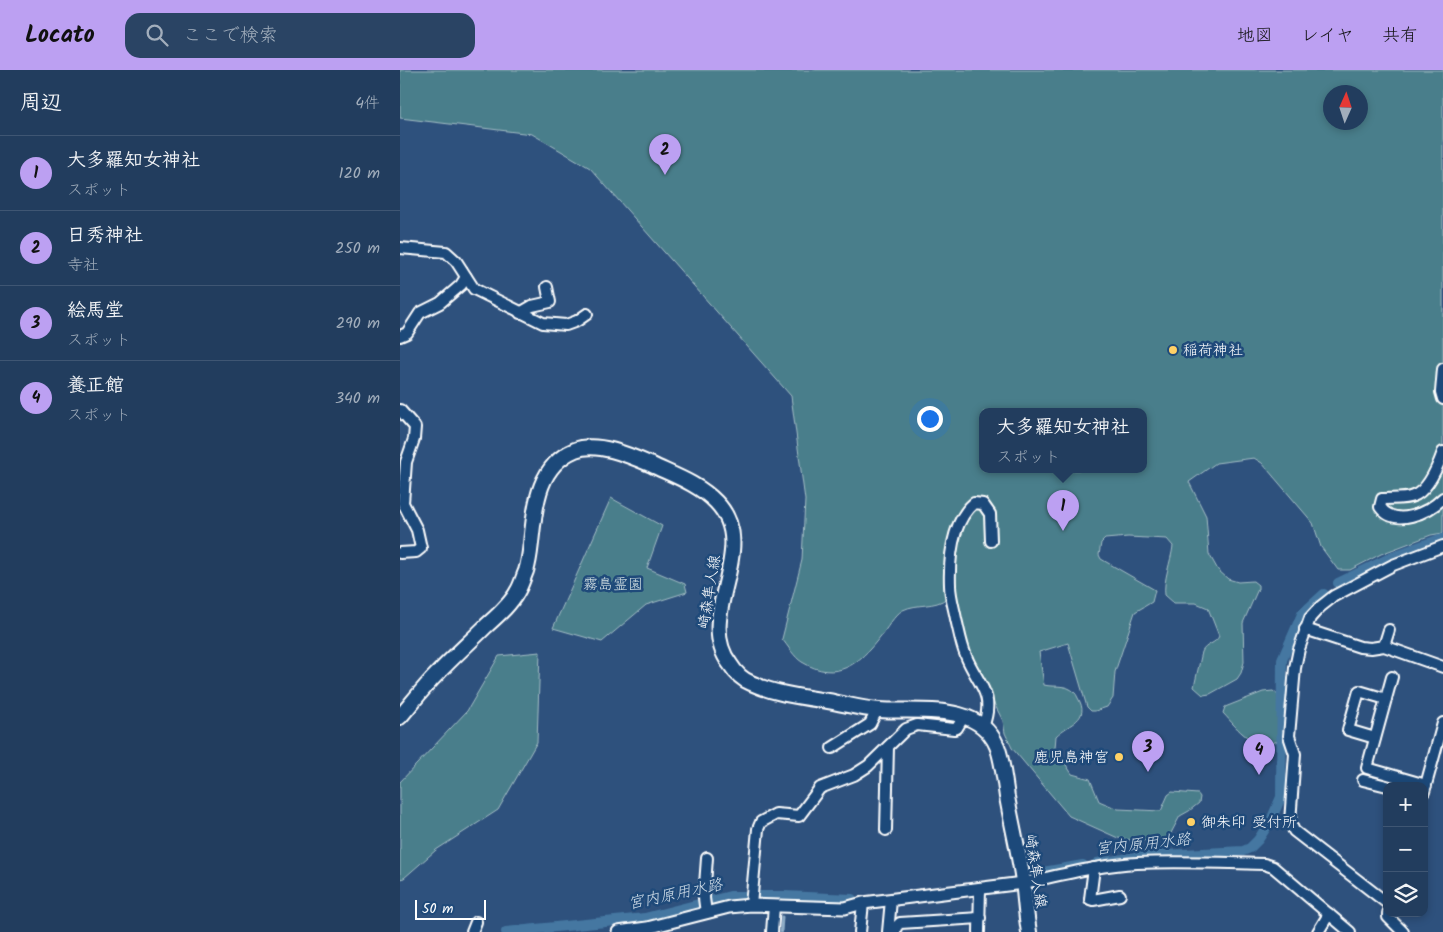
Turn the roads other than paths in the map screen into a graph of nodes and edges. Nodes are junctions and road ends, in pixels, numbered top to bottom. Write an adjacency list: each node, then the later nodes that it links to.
1 (400, 248): 2 (street)
2 (466, 277): 4 (street); 6 (street)
3 (547, 287): 4 (street)
4 (520, 313): 5 (street)
5 (586, 314)
6 (400, 336)
7 (1443, 368): 8 (street)
8 (1443, 400)
9 (400, 410): 14 (street)
10 (1443, 452): 11 (street)
11 (1443, 498)
12 (992, 541): 25 (street)
13 (1443, 546): 15 (street)
14 (400, 553)
15 (1305, 629): 17 (street); 41 (street)
16 (1389, 630): 17 (street)
17 (1384, 646): 18 (street)
18 (1443, 667)
19 (1392, 677): 20 (street)
20 (1386, 699): 26 (street); 26 (street)
21 (877, 710): 22 (main road, 崎森隼人線); 23 (main road, 崎森隼人線); 28 (street)
22 (964, 716): 25 (main road, 崎森隼人線); 27 (street)
23 (400, 717)
24 (1443, 723): 31 (street)
25 (984, 727): 36 (main road, 崎森隼人線)
26 (1375, 738): 30 (street)
27 (888, 747): 33 (street); 39 (street)
28 (832, 748)
29 (1363, 780): 32 (street)
30 (1406, 782)
31 (1427, 782)
32 (1383, 785)
33 (886, 830)
34 (707, 858): 43 (street)
35 (1094, 868): 36 (street); 38 (street); 45 (street)
36 (1023, 883): 37 (street); 54 (main road, 崎森隼人線)
37 (980, 888): 40 (street); 47 (street)
38 (1120, 895)
39 (752, 899): 43 (street); 44 (street)
40 (891, 900): 42 (street); 51 (street)
41 (1383, 900)
42 (863, 903): 44 (street); 50 (street)
43 (705, 906): 48 (street)
44 (774, 906): 49 (street)
45 (1329, 914): 55 (street); 56 (street)
46 (1388, 917): 57 (street)
47 (980, 918): 52 (street); 53 (street)
48 (618, 932)
49 (772, 932)
50 (860, 932)
51 (888, 932)
52 (895, 932)
53 (979, 932)
54 (1029, 932)
55 (1318, 932)
56 (1350, 932)
57 (1403, 932)

